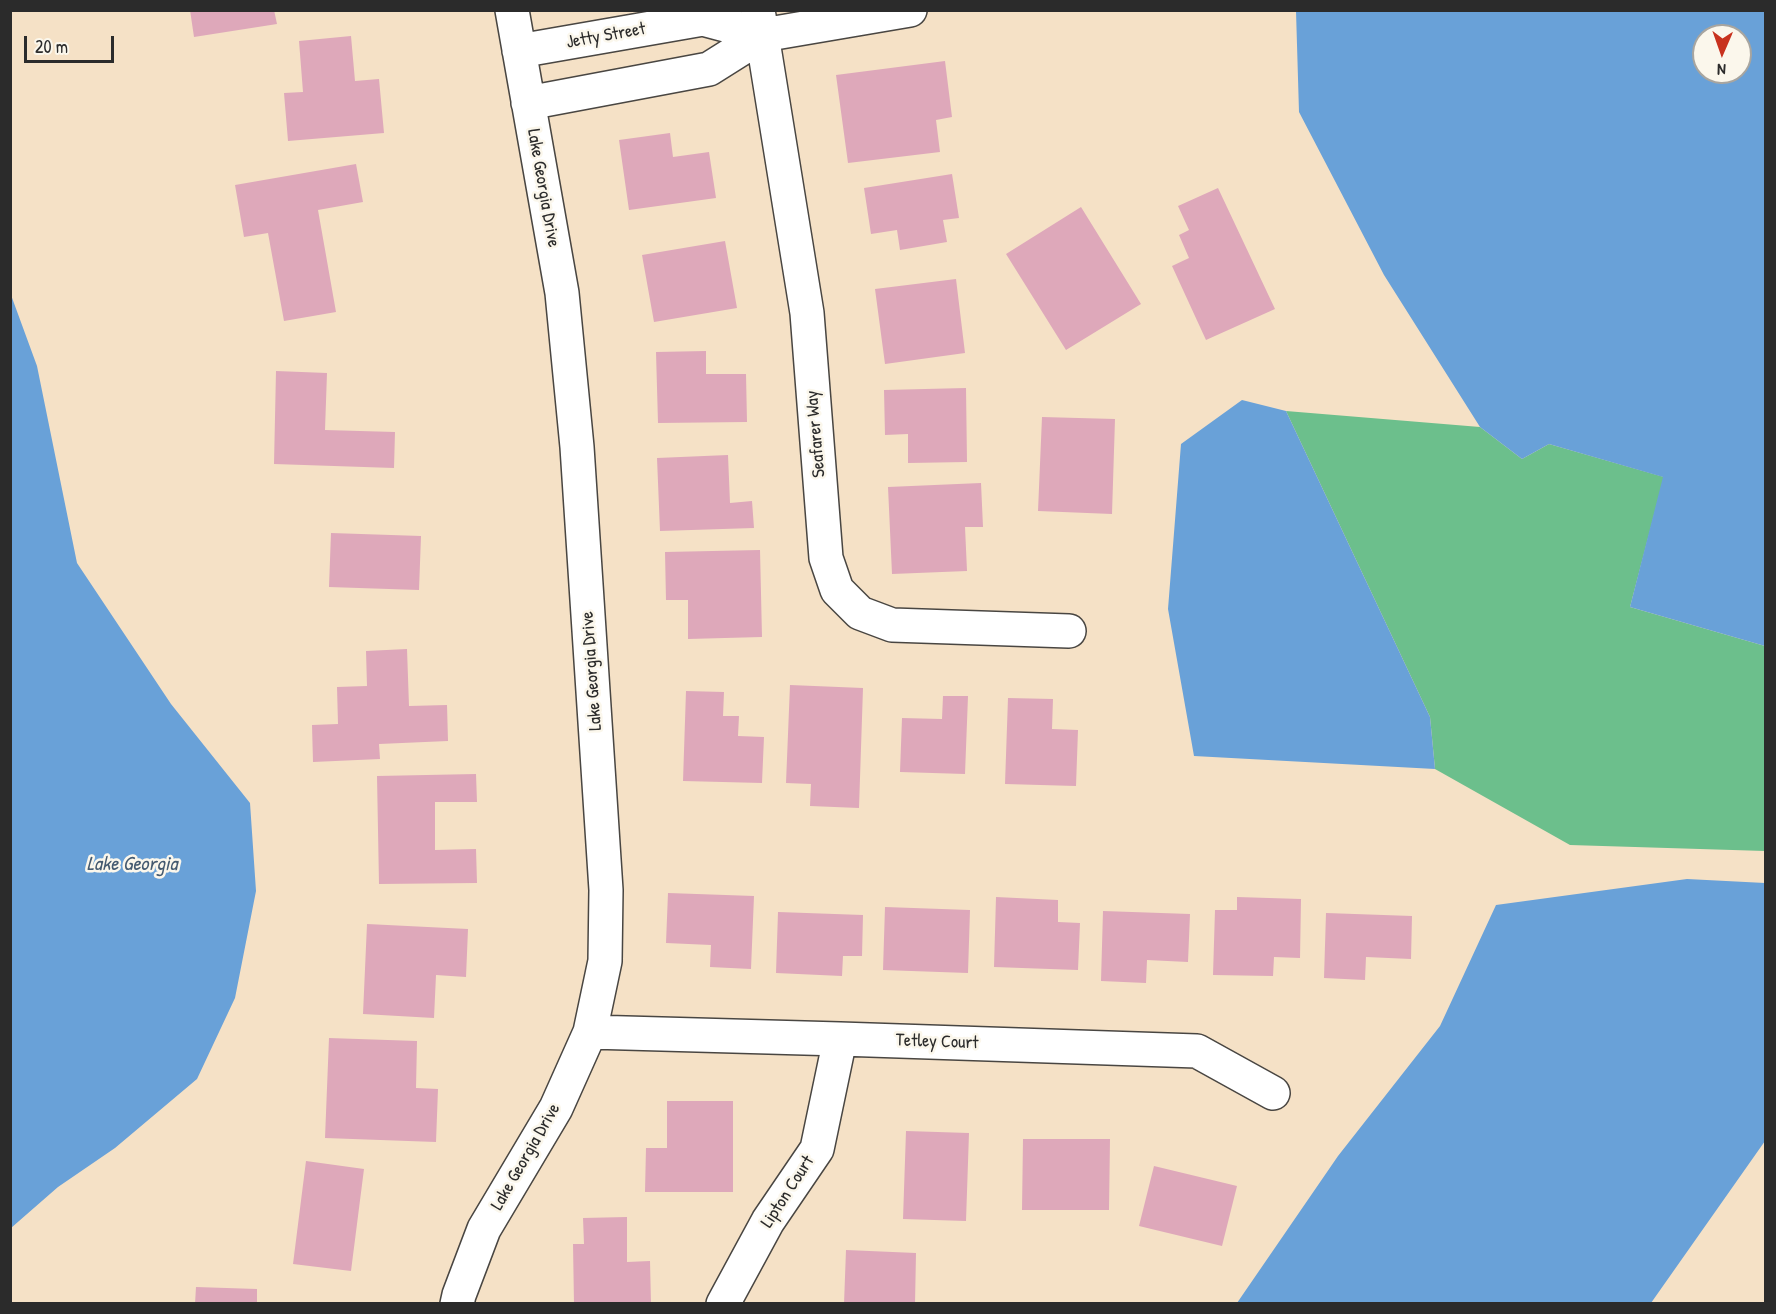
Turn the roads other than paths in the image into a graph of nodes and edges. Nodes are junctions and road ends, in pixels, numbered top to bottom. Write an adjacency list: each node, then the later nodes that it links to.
1 (512, 10): 4 (street, Lake Georgia Drive)
2 (910, 10): 3 (street, Jetty Street)
3 (761, 23): 4 (street, Jetty Street); 5 (street, Jetty Street); 6 (street, Seafarer Way)
4 (519, 51): 5 (street, Lake Georgia Drive)
5 (528, 103): 7 (street, Lake Georgia Drive)
6 (1069, 631)
7 (590, 1032): 8 (street, Tetley Court); 10 (street, Lake Georgia Drive)
8 (840, 1039): 9 (street, Tetley Court); 11 (street, Lipton Court)
9 (1273, 1093)
10 (458, 1304)
11 (723, 1304)

